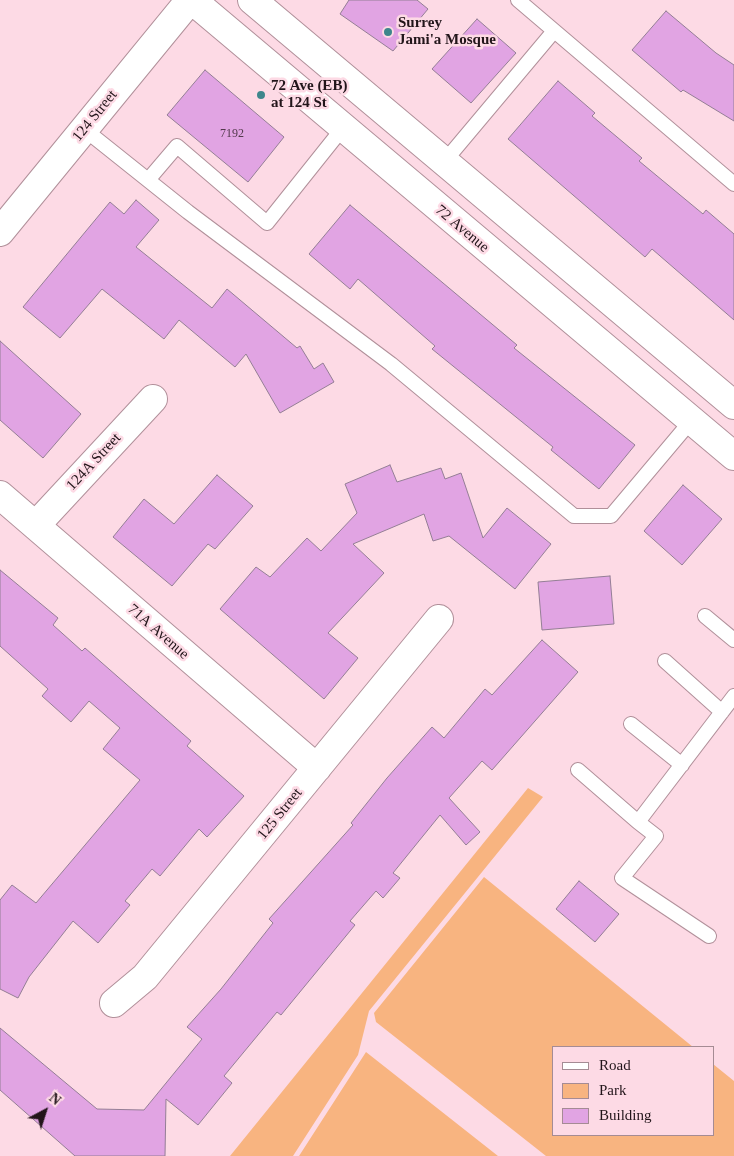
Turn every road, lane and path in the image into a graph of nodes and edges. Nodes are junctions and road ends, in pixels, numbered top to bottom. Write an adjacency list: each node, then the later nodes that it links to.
1 (191, 0): 5 (street, 124 Street); 6 (street, 72 Avenue)
2 (252, 0): 7 (street)
3 (518, 0): 4 (lane)
4 (554, 31): 7 (lane); 9 (lane)
5 (84, 129): 8 (lane); 10 (street, 124 Street)
6 (342, 129): 8 (lane); 13 (street, 72 Avenue)
7 (444, 162): 12 (street)
8 (148, 180): 13 (lane)
9 (734, 184)
10 (0, 232)
11 (152, 398): 16 (street, 124A Street)
12 (734, 405)
13 (692, 421): 14 (street, 72 Avenue)
14 (734, 456)
15 (0, 495): 16 (street, 71A Avenue)
16 (36, 525): 25 (street, 71A Avenue)
17 (705, 616): 19 (lane)
18 (439, 619): 25 (street, 125 Street)
19 (734, 640)
20 (664, 661): 22 (lane)
21 (734, 696): 22 (lane)
22 (722, 712): 24 (lane)
23 (631, 724): 24 (lane)
24 (682, 765): 27 (lane)
25 (317, 768): 29 (street, 125 Street)
26 (578, 770): 27 (lane)
27 (638, 822): 28 (lane)
28 (708, 936)
29 (114, 1003)

